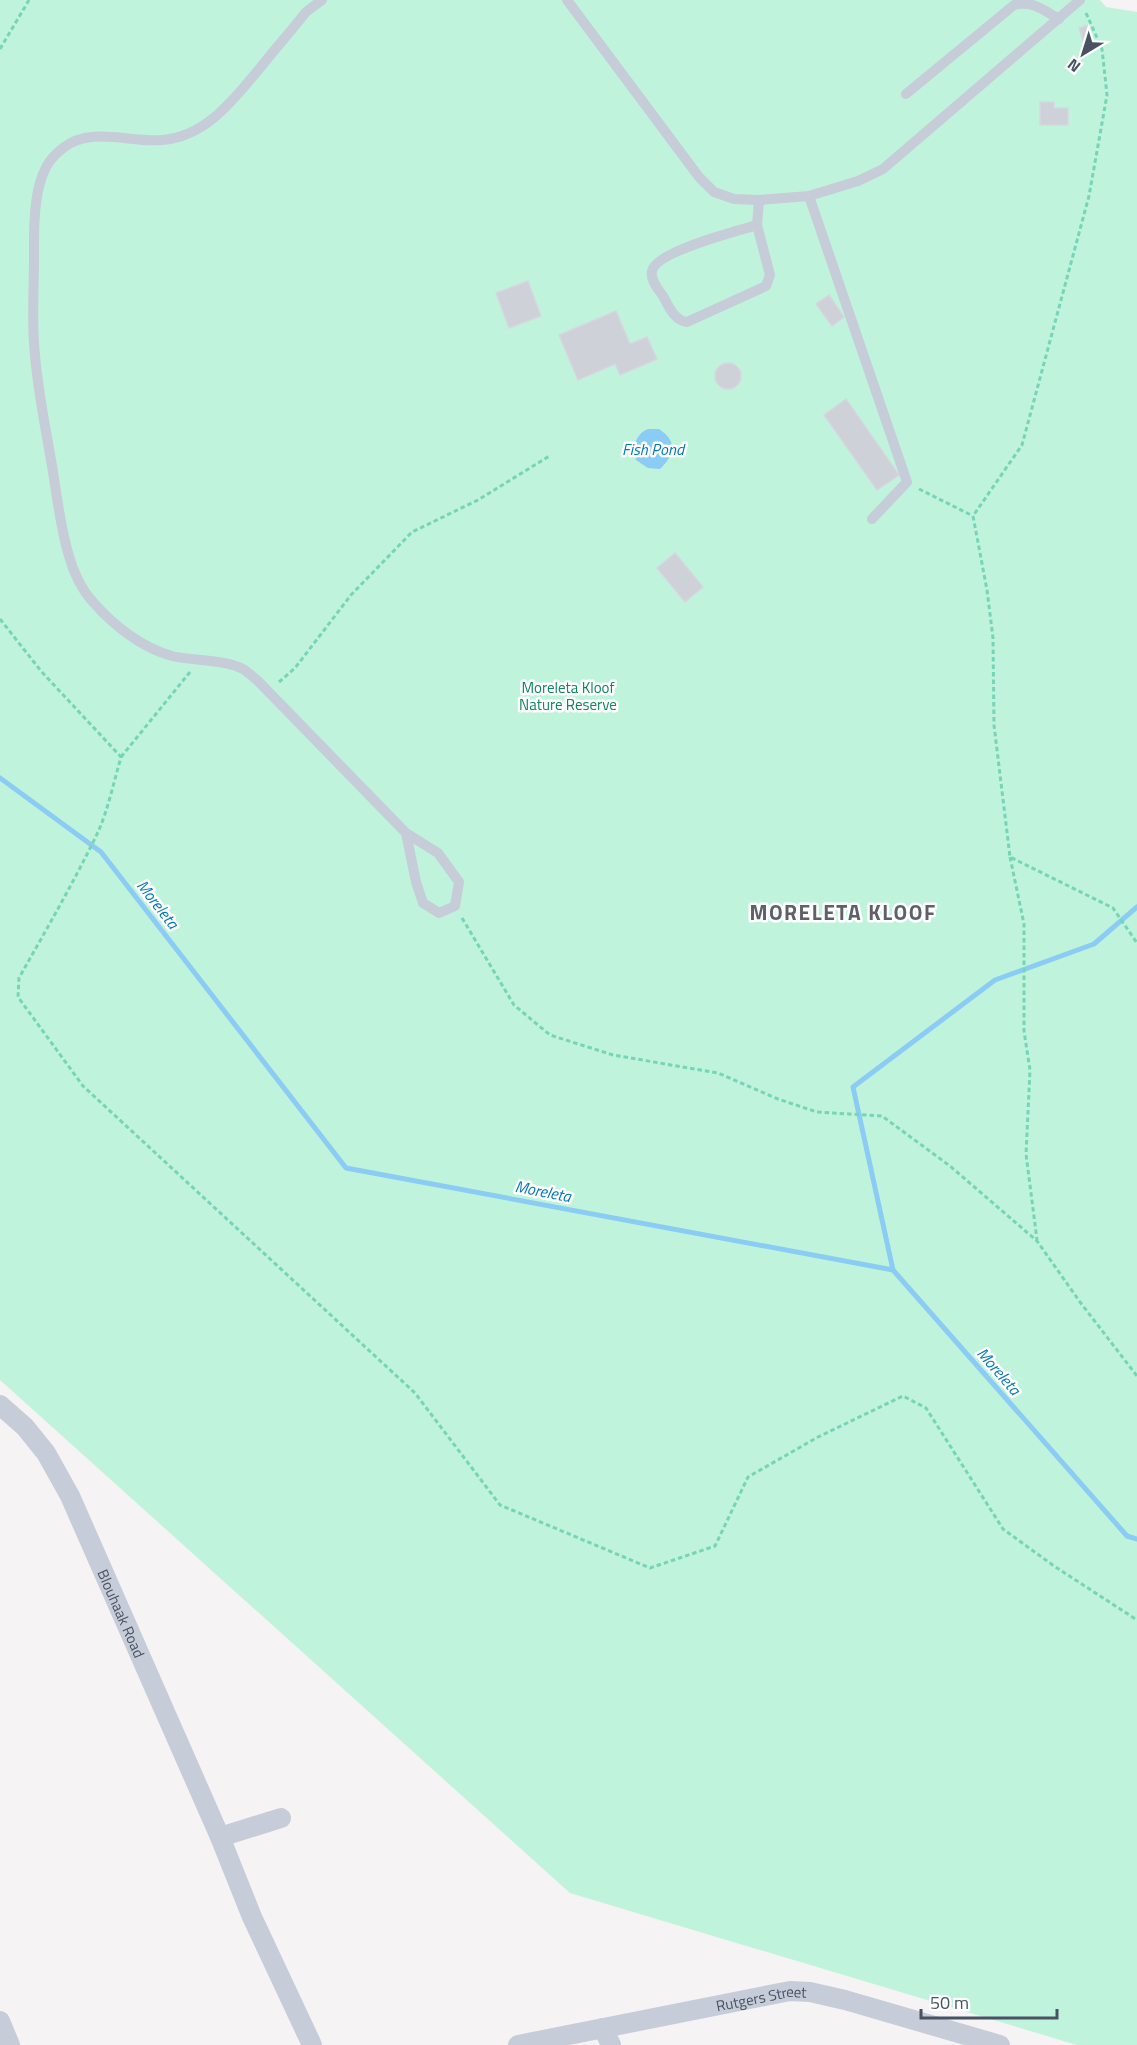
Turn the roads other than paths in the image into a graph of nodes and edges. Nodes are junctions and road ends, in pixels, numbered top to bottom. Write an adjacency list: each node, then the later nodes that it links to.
1 (322, 0): 10 (lane)
2 (567, 0): 7 (lane)
3 (1083, 5): 4 (lane)
4 (1059, 19): 5 (lane); 6 (lane)
5 (906, 94)
6 (809, 196): 7 (lane); 9 (lane)
7 (759, 200): 8 (lane)
8 (757, 225): 8 (lane)
9 (872, 519)
10 (406, 833): 10 (lane)
11 (0, 1405): 13 (street, Blouhaak Road)
12 (280, 1818): 13 (street)
13 (220, 1837): 17 (street, Blouhaak Road)
14 (0, 2021): 16 (street)
15 (607, 2036): 18 (street, Rutgers Street); 19 (street, Rutgers Street)
16 (10, 2045)
17 (312, 2045)
18 (518, 2045)
19 (1000, 2045)

